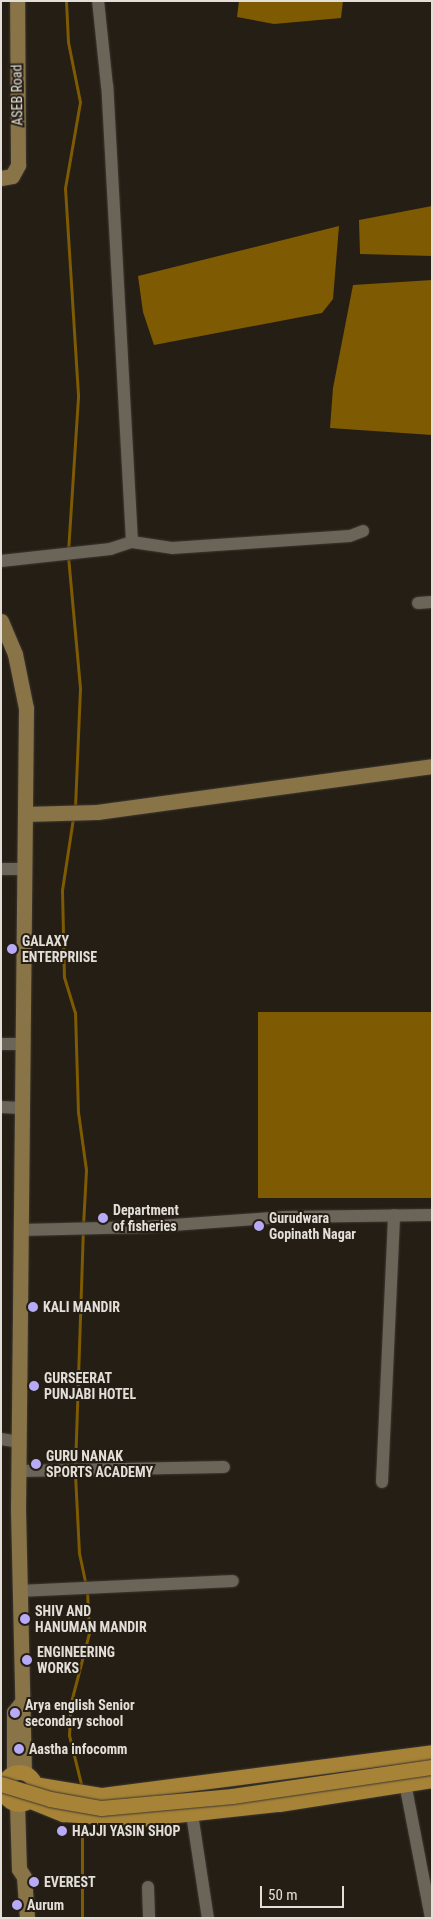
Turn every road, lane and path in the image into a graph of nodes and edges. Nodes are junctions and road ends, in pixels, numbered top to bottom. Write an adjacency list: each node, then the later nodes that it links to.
1 (16, 1): 3 (main road, ASEB Road)
2 (98, 1): 5 (street)
3 (1, 178)
4 (363, 531): 5 (street)
5 (132, 542): 6 (street)
6 (1, 561)
7 (432, 602): 8 (street)
8 (418, 603)
9 (1, 621): 11 (main road)
10 (432, 766): 11 (main road)
11 (25, 814): 13 (main road)
12 (1, 869): 13 (street)
13 (24, 869): 15 (main road)
14 (1, 1044): 15 (street)
15 (22, 1044): 17 (main road)
16 (1, 1107): 17 (street)
17 (20, 1108): 20 (main road)
18 (394, 1215): 19 (street); 20 (street); 25 (street)
19 (432, 1215)
20 (21, 1230): 22 (main road)
21 (1, 1439): 22 (street)
22 (19, 1442): 24 (main road)
23 (224, 1467): 24 (street)
24 (19, 1471): 27 (main road)
25 (382, 1482)
26 (233, 1581): 27 (street)
27 (20, 1591): 32 (main road)
28 (432, 1752): 32 (main road)
29 (432, 1767): 32 (main road, bridge)
30 (432, 1780): 31 (main road)
31 (405, 1783): 33 (main road); 38 (street)
32 (15, 1788): 33 (main road); 35 (main road)
33 (192, 1814): 37 (street)
34 (148, 1887): 36 (street)
35 (27, 1918)
36 (148, 1918)
37 (208, 1918)
38 (431, 1918)

